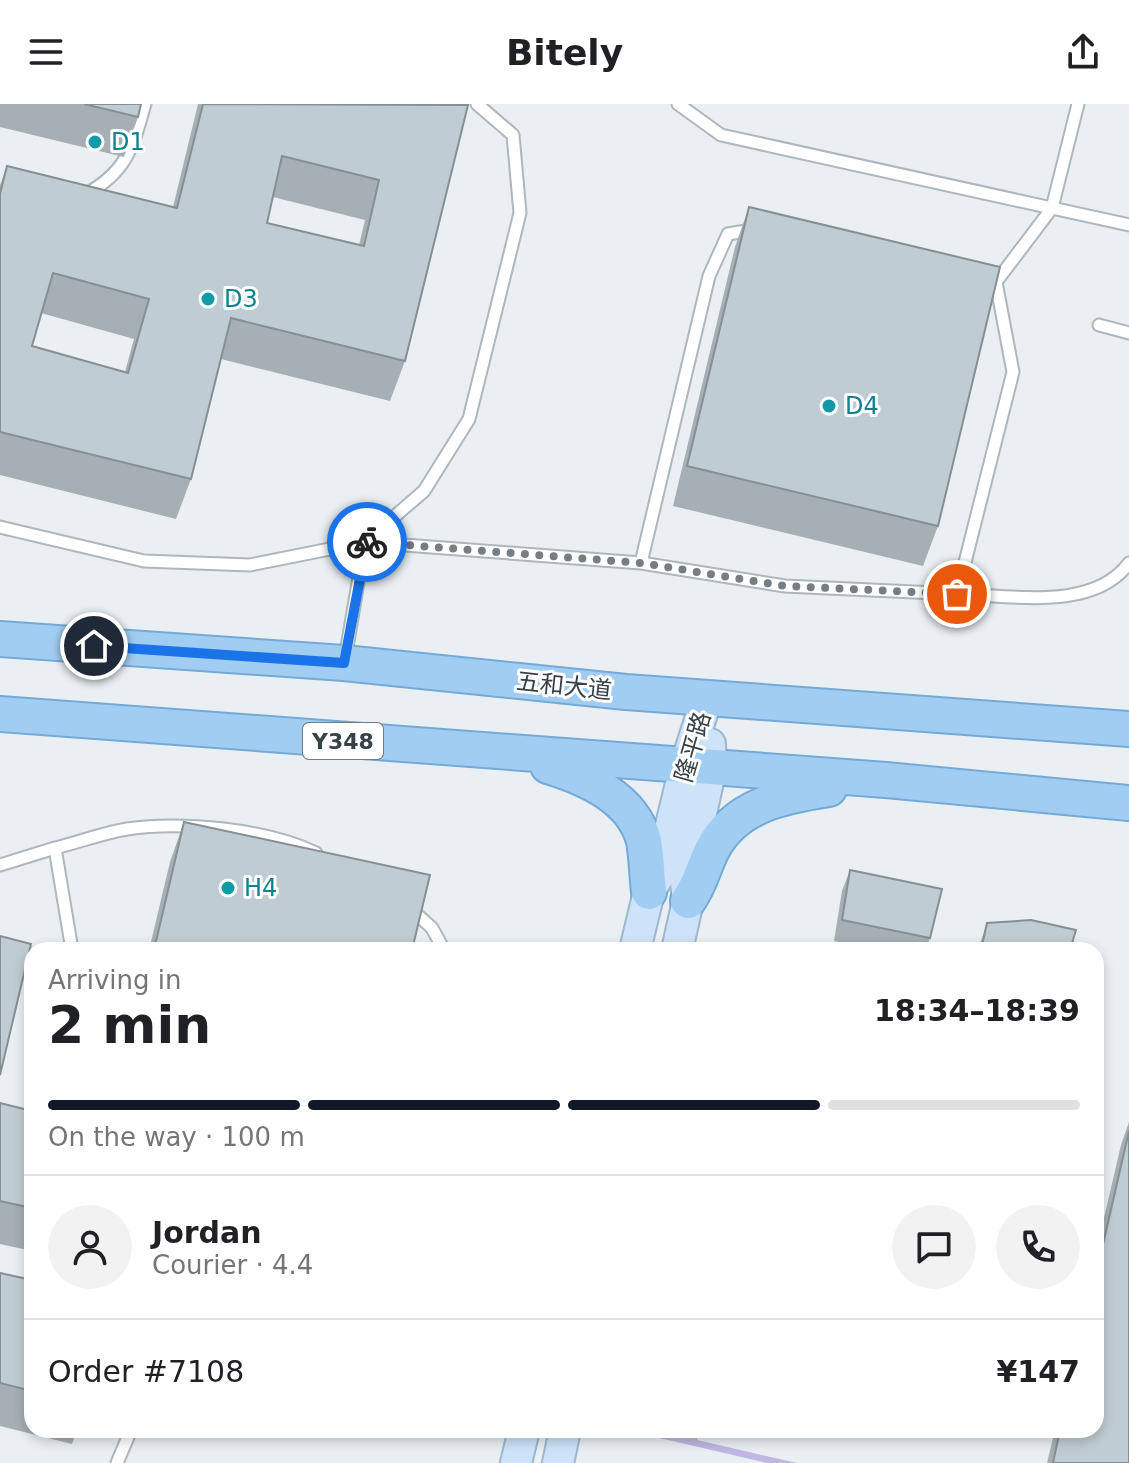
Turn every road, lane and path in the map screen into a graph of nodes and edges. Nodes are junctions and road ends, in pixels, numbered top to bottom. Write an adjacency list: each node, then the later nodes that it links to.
1 (145, 104): 5 (lane)
2 (477, 104): 14 (lane)
3 (678, 104): 6 (lane)
4 (1078, 104): 6 (lane)
5 (69, 193)
6 (1052, 208): 7 (lane); 10 (lane)
7 (1129, 225)
8 (766, 227): 15 (lane)
9 (981, 278): 10 (lane)
10 (996, 282): 17 (lane)
11 (1099, 325): 12 (lane)
12 (1129, 333)
13 (0, 527): 14 (lane)
14 (365, 542): 15 (lane); 19 (lane)
15 (641, 563): 17 (lane)
16 (1129, 563): 17 (lane)
17 (957, 594)
18 (0, 639): 19 (main road, 五和大道)
19 (344, 663): 20 (main road, 五和大道)
20 (707, 698): 22 (main road, 五和大道); 24 (main road, 隆平路)
21 (0, 714): 23 (main road, Y348)
22 (1129, 729)
23 (510, 754): 24 (main road, Y348); 30 (main road)
24 (698, 767): 25 (main road, Y348); 30 (main road, 隆平路); 32 (main road, 隆平路)
25 (886, 780): 26 (main road, Y348); 32 (main road)
26 (1129, 803)
27 (55, 848): 28 (lane); 29 (lane); 33 (lane)
28 (323, 857)
29 (0, 865)
30 (649, 892): 35 (main road, 隆平路)
31 (399, 899): 34 (lane)
32 (688, 901): 36 (main road, 隆平路)
33 (71, 942)
34 (440, 942)
35 (637, 942)
36 (679, 942)
37 (128, 1438): 40 (lane)
38 (522, 1438): 41 (main road)
39 (563, 1438): 42 (main road)
40 (117, 1463)
41 (516, 1463)
42 (558, 1463)

